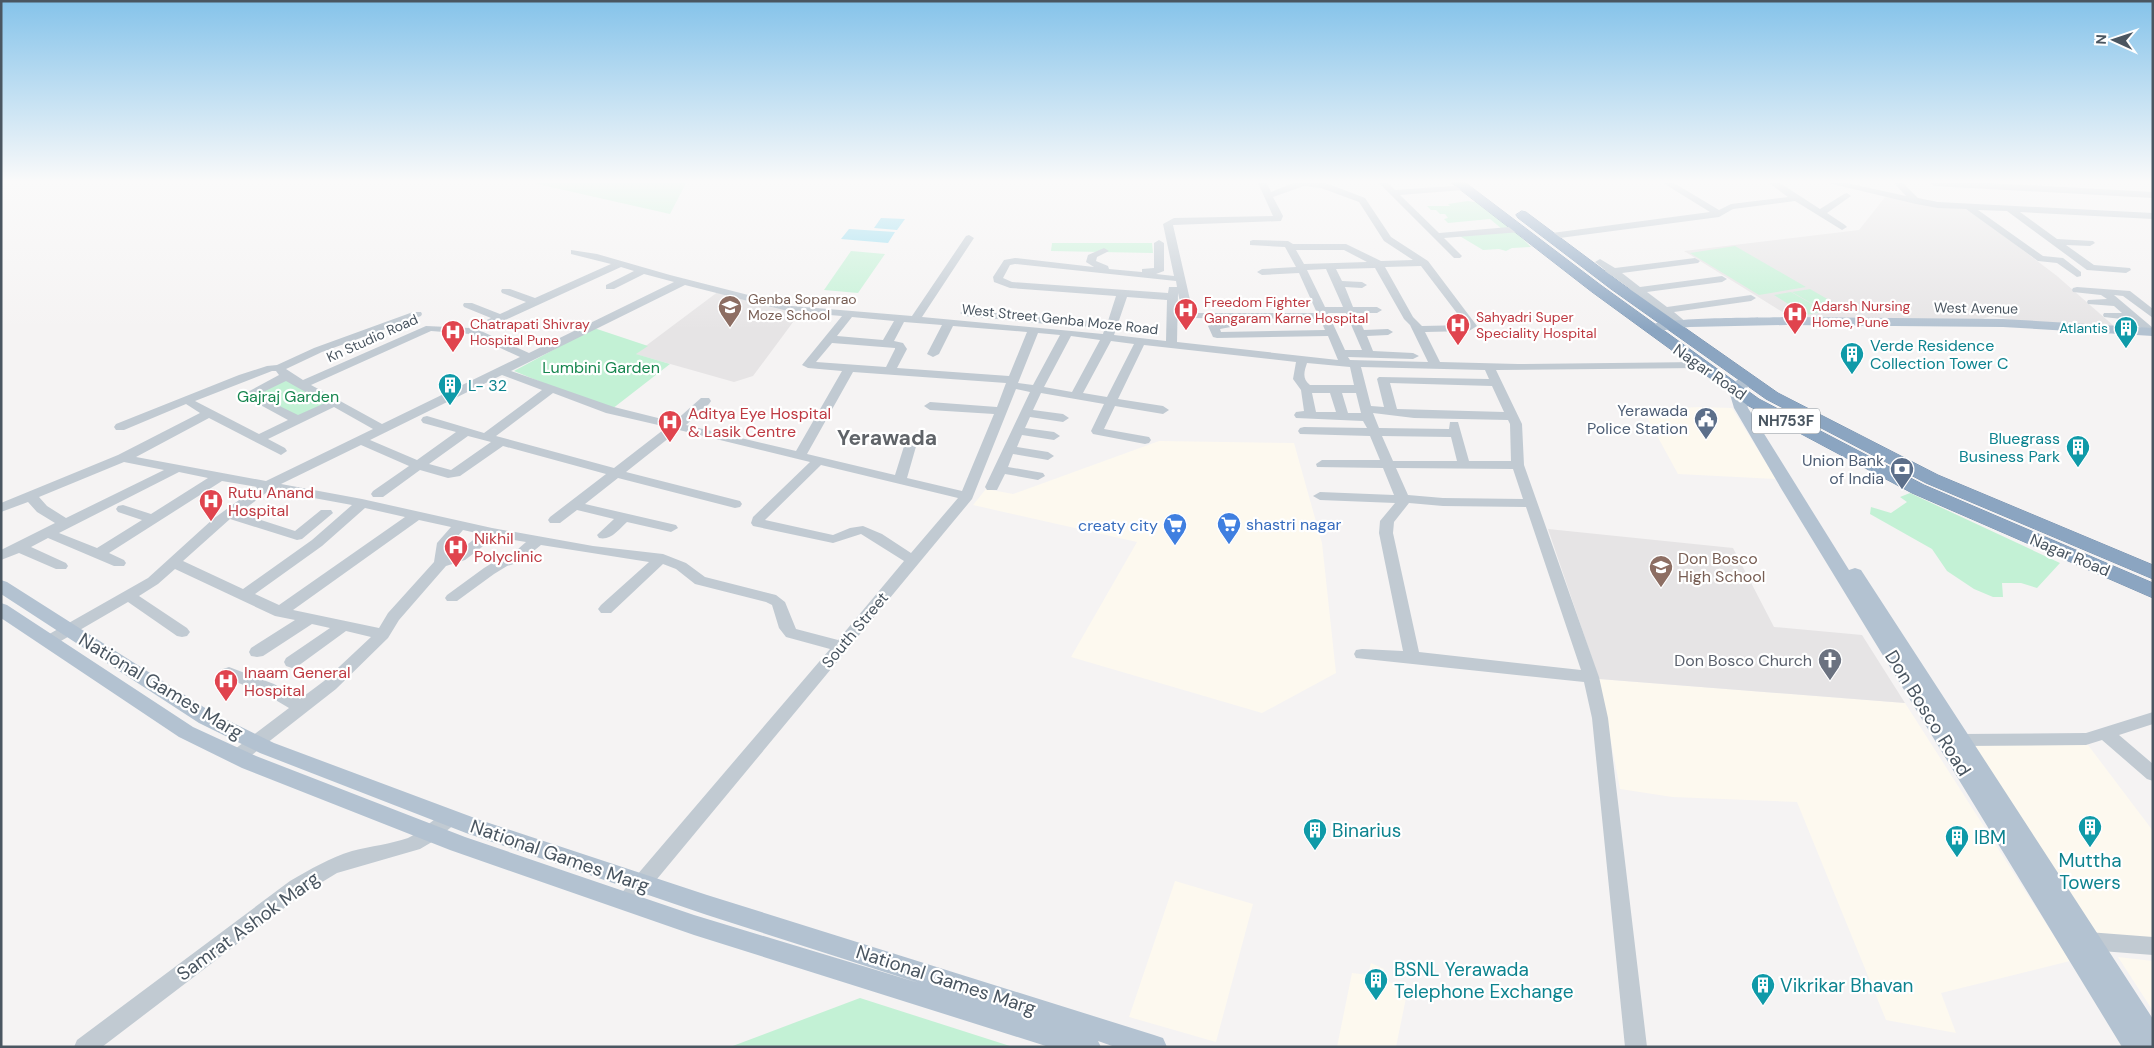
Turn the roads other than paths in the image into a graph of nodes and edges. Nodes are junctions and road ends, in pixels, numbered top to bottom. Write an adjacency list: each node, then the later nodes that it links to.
1 (1169, 232): 57 (street)
2 (1382, 232): 23 (street)
3 (1433, 232): 10 (street)
4 (1486, 232): 10 (street)
5 (1525, 232): 68 (highway, Nagar Road / NH753F)
6 (1545, 232): 11 (highway, Nagar Road / NH753F)
7 (1583, 232): 11 (street)
8 (2003, 232): 32 (street)
9 (2041, 232): 13 (street)
10 (1437, 236): 20 (street)
11 (1552, 236): 28 (highway, Nagar Road / NH753F)
12 (970, 238): 62 (street)
13 (2055, 242): 16 (street); 30 (street)
14 (1159, 243): 18 (street)
15 (1253, 243): 17 (street)
16 (2090, 243)
17 (1290, 248): 24 (street); 27 (street)
18 (1104, 251)
19 (574, 252): 22 (street, West Street Genba Moze Road)
20 (1457, 256)
21 (1695, 261): 28 (street)
22 (621, 263): 29 (street, West Street Genba Moze Road); 46 (street, Kn Studio Road)
23 (1424, 263): 24 (street); 67 (street)
24 (1382, 264): 26 (street); 67 (street)
25 (1172, 265): 33 (street)
26 (1330, 266): 27 (street); 36 (street)
27 (1301, 268): 31 (street); 57 (street)
28 (1604, 269): 41 (highway, Nagar Road / NH753F)
29 (643, 270): 35 (street, West Street Genba Moze Road); 38 (street)
30 (2126, 270)
31 (1262, 272)
32 (2077, 274)
33 (1173, 279): 43 (street); 44 (street)
34 (1722, 279): 41 (street)
35 (683, 282): 54 (street, West Street Genba Moze Road); 84 (street)
36 (1338, 284): 37 (street); 50 (street)
37 (1362, 285)
38 (610, 287)
39 (2077, 290): 42 (street)
40 (506, 291): 46 (street)
41 (1631, 291): 61 (highway, Nagar Road / NH753F)
42 (2103, 291): 48 (street); 56 (street)
43 (1123, 292): 44 (street); 66 (street)
44 (1173, 297): 81 (street)
45 (1751, 298): 61 (street)
46 (534, 302): 59 (street, Kn Studio Road)
47 (2092, 302): 48 (street)
48 (2116, 303): 58 (street)
49 (468, 305): 59 (street)
50 (1350, 310): 51 (street); 57 (street); 75 (street)
51 (1377, 310)
52 (965, 313): 66 (street)
53 (417, 314): 93 (street)
54 (849, 314): 60 (street, West Street Genba Moze Road); 78 (street)
55 (2108, 315): 58 (street)
56 (2153, 315)
57 (1324, 316): 65 (street); 74 (street)
58 (2132, 316): 63 (street); 76 (street)
59 (500, 318): 70 (street, Kn Studio Road)
60 (901, 318): 62 (street, West Street Genba Moze Road); 80 (street)
61 (1667, 318): 68 (main road, West Avenue); 76 (main road, West Avenue); 85 (highway, Nagar Road / NH753F)
62 (916, 319): 64 (street, West Street Genba Moze Road)
63 (2153, 319)
64 (949, 322): 69 (street, West Street Genba Moze Road); 82 (street)
65 (1305, 322): 73 (street); 73 (street)
66 (1112, 324): 77 (street)
67 (1416, 326): 88 (street)
68 (1650, 328): 85 (highway, Nagar Road / NH753F)
69 (1034, 329): 72 (street, West Street Genba Moze Road); 94 (street, South Street)
70 (472, 331): 84 (street); 96 (street, Kn Studio Road)
71 (1388, 332): 75 (street)
72 (1067, 333): 77 (street, West Street Genba Moze Road); 99 (street)
73 (1310, 333): 74 (street)
74 (1332, 333): 87 (street)
75 (1360, 333): 83 (street)
76 (2152, 334): 85 (main road, West Avenue)
77 (1107, 338): 79 (street, West Street Genba Moze Road); 103 (street)
78 (829, 339): 80 (street); 90 (street)
79 (1140, 342): 81 (street, West Street Genba Moze Road); 105 (street)
80 (887, 344): 92 (street)
81 (1171, 345): 86 (street, West Street Genba Moze Road)
82 (933, 354)
83 (1369, 354): 87 (street); 88 (street)
84 (529, 357): 91 (street)
85 (1703, 358): 89 (street, West Street Genba Moze Road); 102 (highway, Nagar Road / NH753F)
86 (1304, 360): 87 (street, West Street Genba Moze Road); 100 (street)
87 (1347, 360): 88 (street, West Street Genba Moze Road); 101 (street)
88 (1434, 361): 89 (street, West Street Genba Moze Road)
89 (1489, 367): 95 (street)
90 (849, 368): 92 (street); 142 (street)
91 (501, 371): 98 (street); 126 (street)
92 (890, 371): 94 (street)
93 (282, 372): 96 (street); 120 (street); 124 (street)
94 (1012, 383): 99 (street); 109 (street, South Street)
95 (1497, 383): 111 (street); 118 (street)
96 (302, 385): 107 (street)
97 (1335, 388): 100 (street); 101 (street); 116 (street)
98 (552, 389): 123 (street); 134 (street)
99 (1037, 389): 103 (street); 113 (street)
100 (1307, 389): 116 (street)
101 (1362, 389): 114 (street)
102 (1748, 390): 122 (highway, Nagar Road / NH753F); 125 (main road, Don Bosco Road); 194 (highway, Nagar Road / NH753F); 234 (main road, Don Bosco Road)
103 (1076, 396): 105 (street)
104 (705, 401): 123 (street)
105 (1111, 401): 110 (street); 137 (street)
106 (191, 403): 112 (street)
107 (334, 403): 120 (street); 126 (street)
108 (930, 406): 109 (street)
109 (1001, 410): 161 (street, South Street)
110 (1163, 410)
111 (1391, 410): 114 (street); 115 (street)
112 (209, 413): 135 (street); 144 (street)
113 (1026, 413): 119 (street); 127 (street)
114 (1367, 413): 116 (street); 130 (street)
115 (1414, 414): 117 (street); 131 (street)
116 (1343, 415)
117 (1452, 415): 118 (street); 132 (street)
118 (1513, 416): 149 (street)
119 (1063, 418)
120 (298, 420): 135 (street)
121 (427, 420): 129 (street)
122 (1791, 423): 125 (highway); 196 (highway, Nagar Road / NH753F)
123 (676, 426): 142 (street); 153 (street)
124 (120, 427)
125 (1764, 427): 219 (main road, Don Bosco Road)
126 (382, 429): 136 (street)
127 (1018, 431): 133 (street); 140 (street)
128 (1304, 431): 130 (street)
129 (465, 432): 134 (street); 147 (street)
130 (1374, 433): 131 (street); 150 (street)
131 (1420, 433): 132 (street)
132 (1455, 433): 148 (street)
133 (1054, 436)
134 (486, 437): 138 (street)
135 (258, 439): 141 (street)
136 (361, 440): 147 (street); 157 (street)
137 (1145, 440)
138 (500, 442): 147 (street); 153 (street)
139 (912, 443): 156 (street)
140 (1009, 450): 143 (street); 152 (street)
141 (281, 451)
142 (799, 456): 145 (street)
143 (1048, 456)
144 (123, 458): 151 (street); 160 (street)
145 (819, 460): 156 (street); 189 (street)
146 (1322, 464): 150 (street)
147 (418, 465): 159 (street)
148 (1464, 465): 149 (street); 150 (street)
149 (1518, 465): 165 (street)
150 (1388, 466): 163 (street)
151 (178, 468): 154 (street); 176 (street)
152 (1000, 470): 155 (street); 158 (street)
153 (616, 473): 166 (street); 167 (street)
154 (220, 476): 157 (street); 174 (street)
155 (1038, 476)
156 (900, 480): 161 (street)
157 (268, 485): 164 (street); 171 (street)
158 (992, 487)
159 (378, 494)
160 (30, 496): 168 (street); 176 (street)
161 (967, 496): 189 (street, South Street)
162 (1320, 496): 163 (street)
163 (1404, 499): 165 (street); 212 (street)
164 (362, 503): 172 (street); 183 (street)
165 (1532, 503): 215 (street)
166 (735, 504)
167 (573, 505): 173 (street); 175 (street)
168 (1, 508)
169 (123, 509): 174 (street)
170 (326, 513): 179 (street)
171 (228, 514): 179 (street); 190 (street)
172 (417, 515): 177 (street); 202 (street)
173 (624, 517): 178 (street); 182 (street)
174 (152, 519): 186 (street)
175 (555, 520)
176 (66, 524): 181 (street)
177 (461, 524): 180 (street); 192 (street)
178 (671, 528)
179 (304, 530): 183 (street)
180 (492, 532): 184 (street); 192 (street)
181 (47, 533): 185 (street); 186 (street)
182 (604, 535)
183 (323, 538): 197 (street)
184 (538, 540): 188 (street); 199 (street)
185 (19, 547): 187 (street); 193 (street)
186 (98, 554): 191 (street)
187 (1, 556)
188 (660, 559): 201 (street); 209 (street)
189 (913, 561): 209 (street, South Street)
190 (175, 562): 197 (street); 198 (street)
191 (119, 563)
192 (441, 563): 207 (street)
193 (62, 566)
194 (2153, 573)
195 (1, 586): 205 (main road, National Games Marg)
196 (2153, 591)
197 (244, 595): 202 (street)
198 (129, 596): 205 (street); 206 (street)
199 (452, 598)
200 (1, 609): 208 (main road, National Games Marg)
201 (606, 609)
202 (280, 612): 203 (street)
203 (310, 618): 204 (street); 210 (street)
204 (343, 626): 207 (street); 213 (street)
205 (69, 630): 208 (street); 220 (main road, National Games Marg)
206 (182, 632)
207 (383, 634): 216 (street)
208 (49, 641): 221 (main road, National Games Marg)
209 (841, 646): 225 (street, South Street)
210 (257, 652)
211 (1362, 654): 212 (street)
212 (1412, 657): 215 (street)
213 (292, 662)
214 (229, 673): 216 (street)
215 (1591, 677): 233 (street)
216 (301, 707): 220 (street)
217 (2150, 721): 218 (street)
218 (2106, 733): 219 (street); 222 (street)
219 (1960, 740): 227 (main road, Don Bosco Road)
220 (256, 743): 221 (street); 223 (main road, National Games Marg)
221 (237, 757): 224 (main road, National Games Marg)
222 (2153, 774)
223 (450, 818): 224 (street, Samrat Ashok Marg); 225 (main road, National Games Marg)
224 (431, 834): 226 (main road, National Games Marg); 230 (street, Samrat Ashok Marg)
225 (642, 883): 226 (street, South Street); 232 (main road, National Games Marg)
226 (626, 902): 231 (main road, National Games Marg)
227 (2088, 940): 228 (street); 229 (main road, Don Bosco Road)
228 (2153, 946)
229 (2153, 1042)
230 (85, 1047)
231 (1088, 1047)
232 (1154, 1047)
233 (1636, 1047)
234 (2136, 1047)

